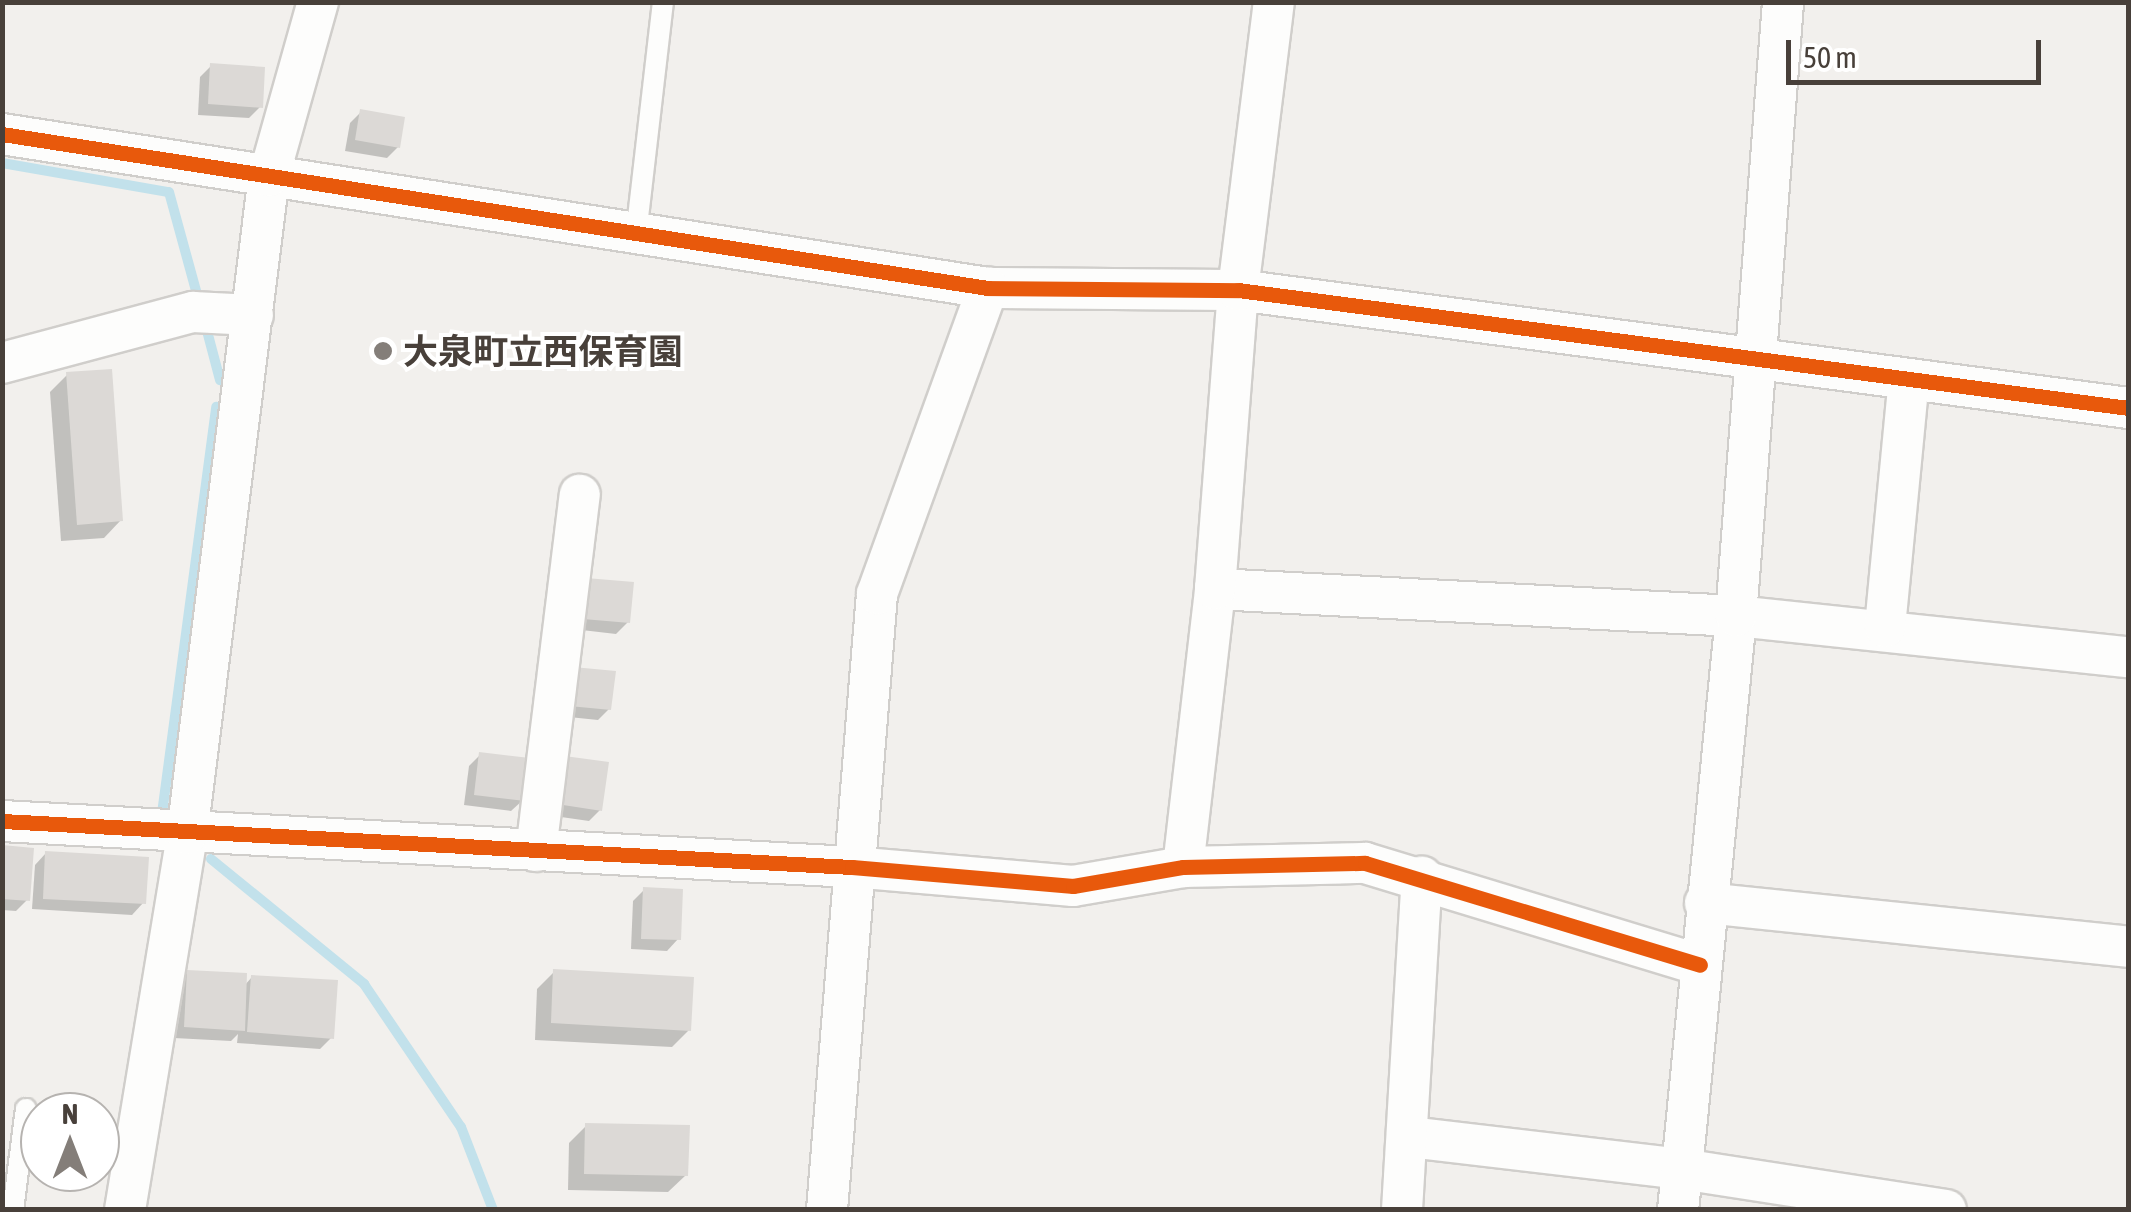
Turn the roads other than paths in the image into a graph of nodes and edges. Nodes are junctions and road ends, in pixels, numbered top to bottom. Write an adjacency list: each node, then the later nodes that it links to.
1 (318, 2): 6 (street)
2 (663, 2): 7 (lane)
3 (1274, 2): 9 (street)
4 (1783, 2): 11 (street)
5 (2, 134): 6 (street)
6 (269, 176): 7 (street); 10 (street)
7 (636, 235): 8 (street)
8 (988, 288): 9 (street); 23 (street)
9 (1238, 290): 11 (street); 16 (street)
10 (253, 315): 12 (street); 21 (street)
11 (1757, 360): 13 (street); 17 (street)
12 (2, 363)
13 (1909, 379): 14 (street); 18 (street)
14 (2128, 408)
15 (580, 495): 22 (street)
16 (1216, 589): 17 (street); 24 (street)
17 (1736, 616): 18 (street); 26 (street)
18 (1885, 627): 19 (street)
19 (2128, 657)
20 (2, 820): 21 (street)
21 (186, 834): 22 (street); 33 (street)
22 (536, 851): 23 (street)
23 (852, 867): 24 (street); 34 (street)
24 (1184, 867): 25 (street)
25 (1422, 877): 28 (street); 29 (street)
26 (1705, 903): 27 (street); 28 (street)
27 (2128, 948)
28 (1700, 965): 31 (street)
29 (1409, 1137): 31 (street); 35 (street)
30 (20, 1155): 32 (lane)
31 (1682, 1169): 36 (street); 37 (street)
32 (13, 1210)
33 (125, 1210)
34 (827, 1210)
35 (1402, 1210)
36 (1678, 1210)
37 (1946, 1210)

